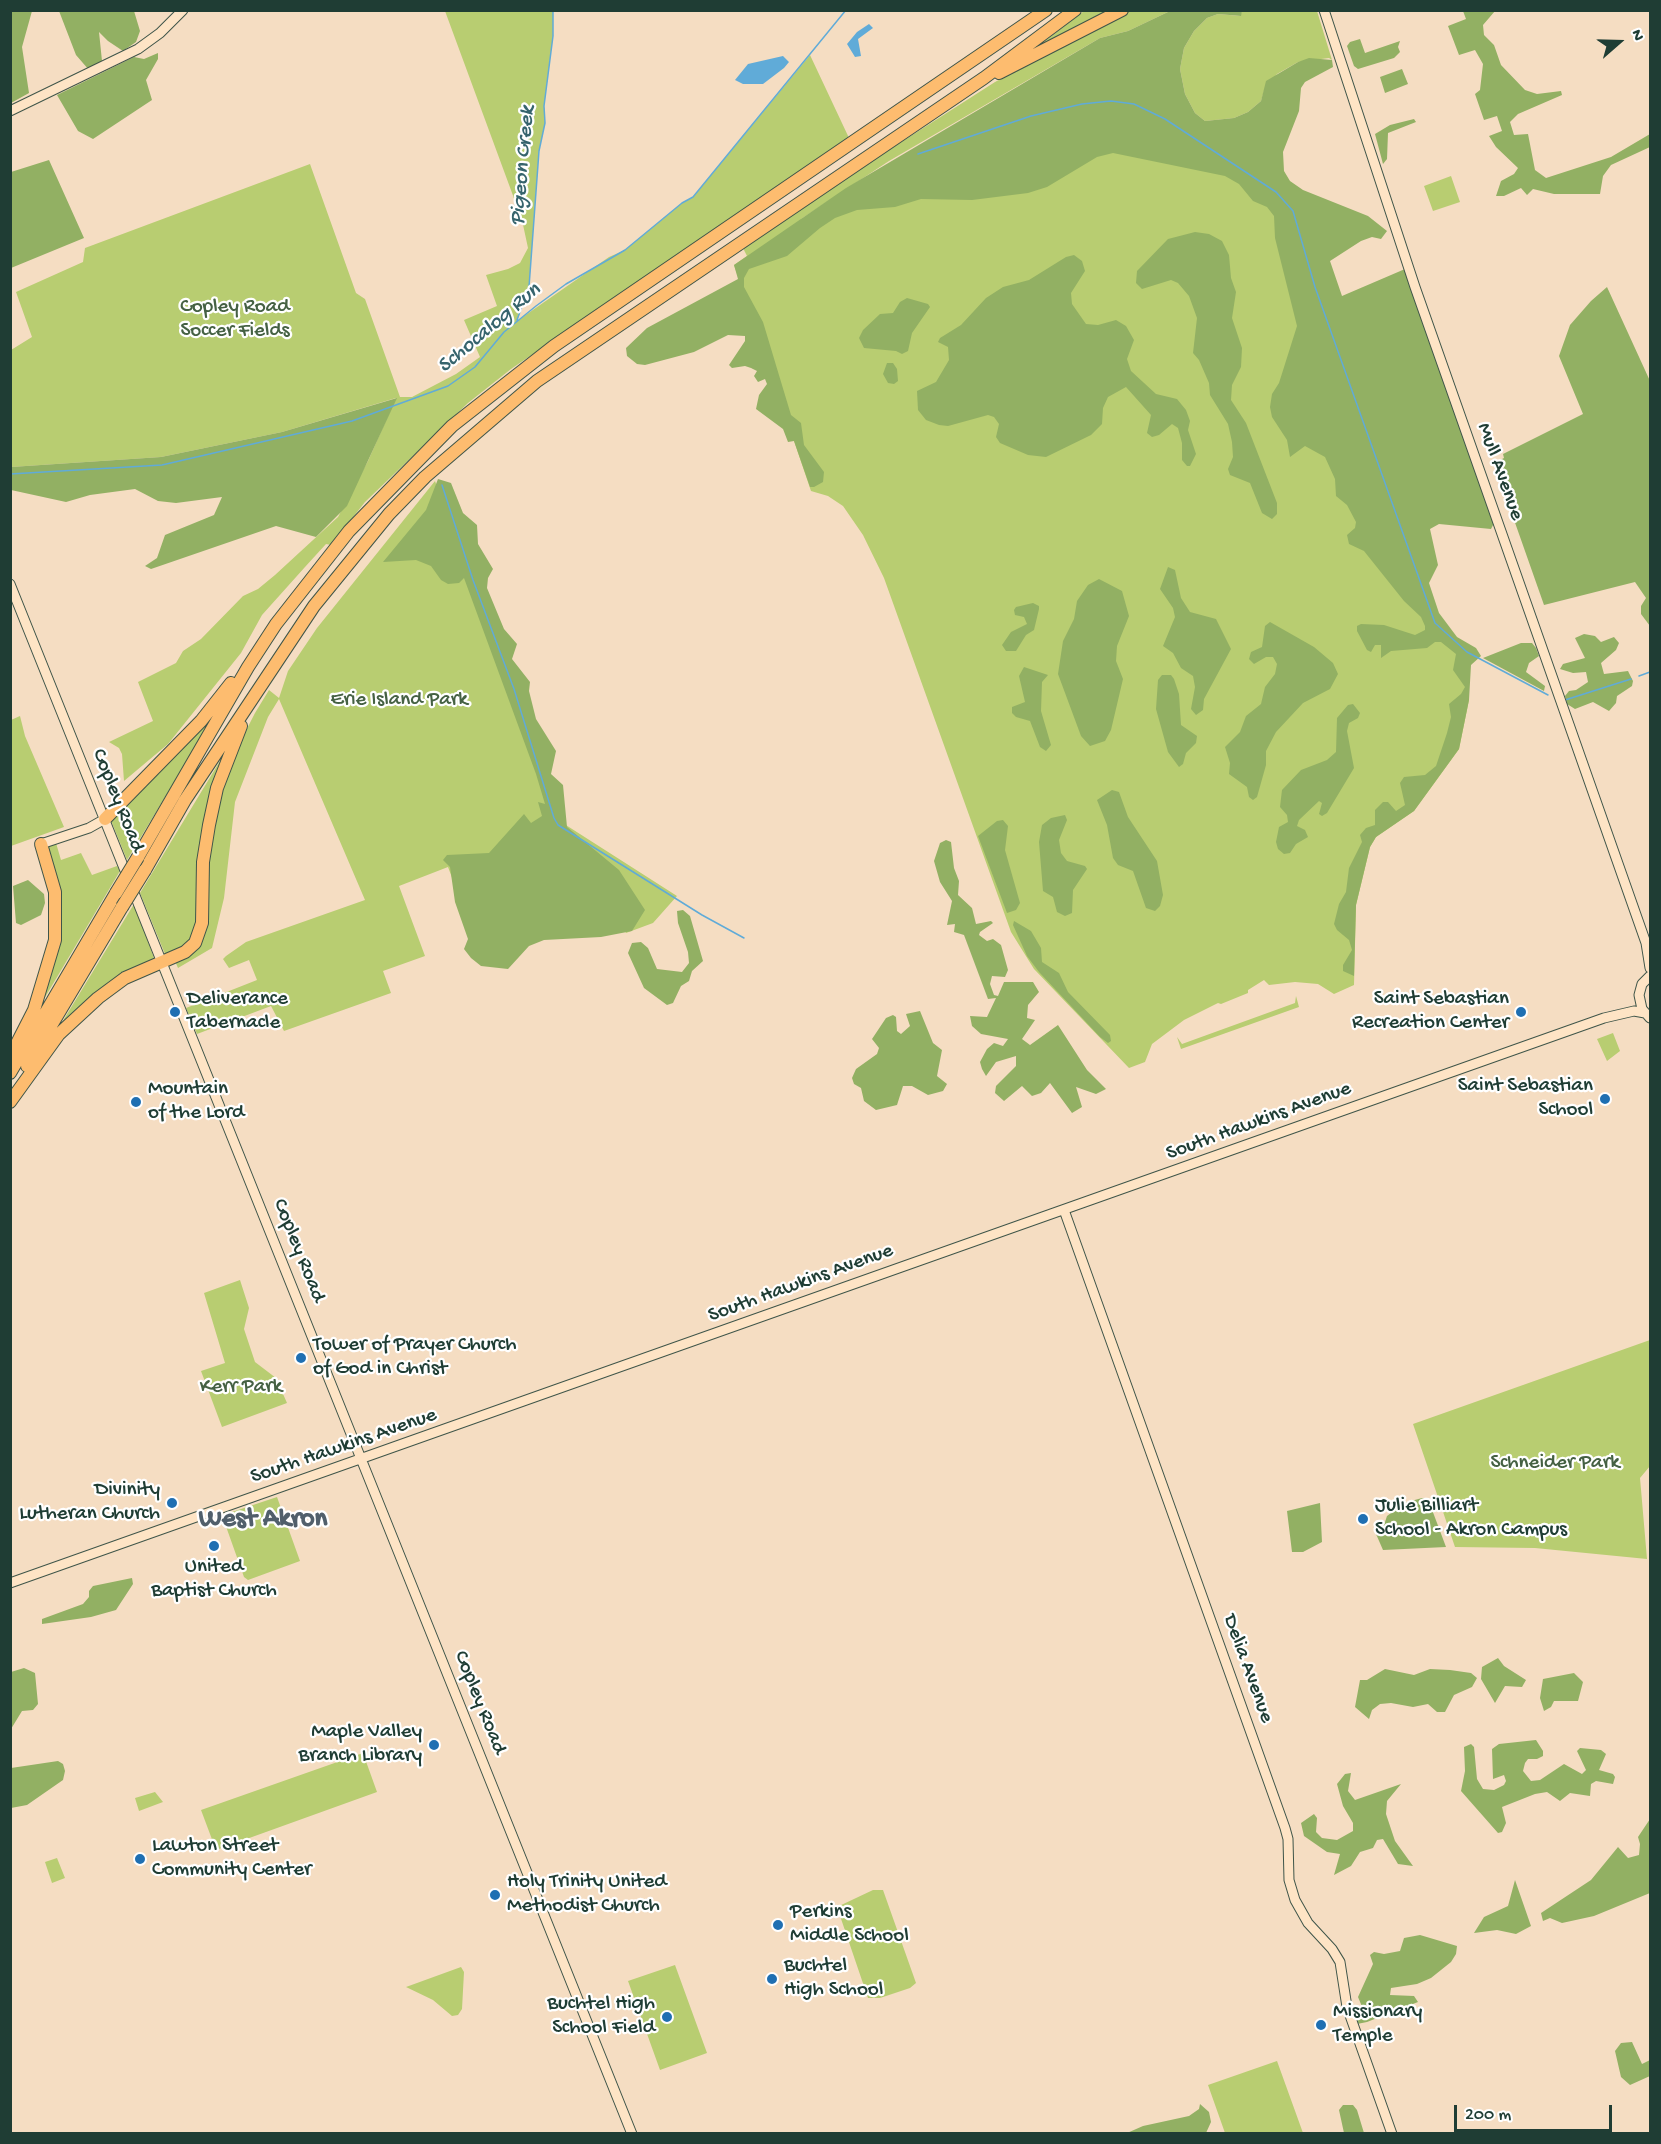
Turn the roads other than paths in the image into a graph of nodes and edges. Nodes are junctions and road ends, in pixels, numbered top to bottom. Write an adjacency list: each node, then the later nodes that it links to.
1 (183, 10): 9 (main road)
2 (1040, 10): 7 (highway)
3 (1046, 10): 7 (highway)
4 (1075, 10): 8 (highway)
5 (1122, 10): 8 (highway)
6 (1324, 10): 15 (main road, Mull Avenue)
7 (1031, 22): 12 (highway)
8 (984, 78): 11 (highway)
9 (10, 111)
10 (10, 584): 13 (main road, Copley Road)
11 (291, 642): 16 (highway); 24 (highway, bridge)
12 (262, 645): 13 (highway); 23 (highway, bridge)
13 (105, 819): 14 (main road); 16 (main road, Copley Road)
14 (41, 844): 22 (highway)
15 (1648, 947): 17 (main road, Mull Avenue)
16 (162, 963): 25 (highway); 27 (main road, Copley Road)
17 (1650, 968): 18 (main road, Mull Avenue)
18 (1650, 976): 19 (main road)
19 (1639, 995): 20 (main road); 21 (main road, South Hawkins Avenue)
20 (1648, 1015): 21 (main road, South Hawkins Avenue)
21 (1604, 1018): 26 (main road, South Hawkins Avenue)
22 (10, 1057)
23 (10, 1073)
24 (10, 1096)
25 (10, 1102)
26 (1064, 1210): 27 (main road, South Hawkins Avenue); 30 (main road, Delia Avenue)
27 (362, 1460): 28 (main road, South Hawkins Avenue); 29 (main road, Copley Road)
28 (10, 1583)
29 (632, 2133)
30 (1392, 2133)

